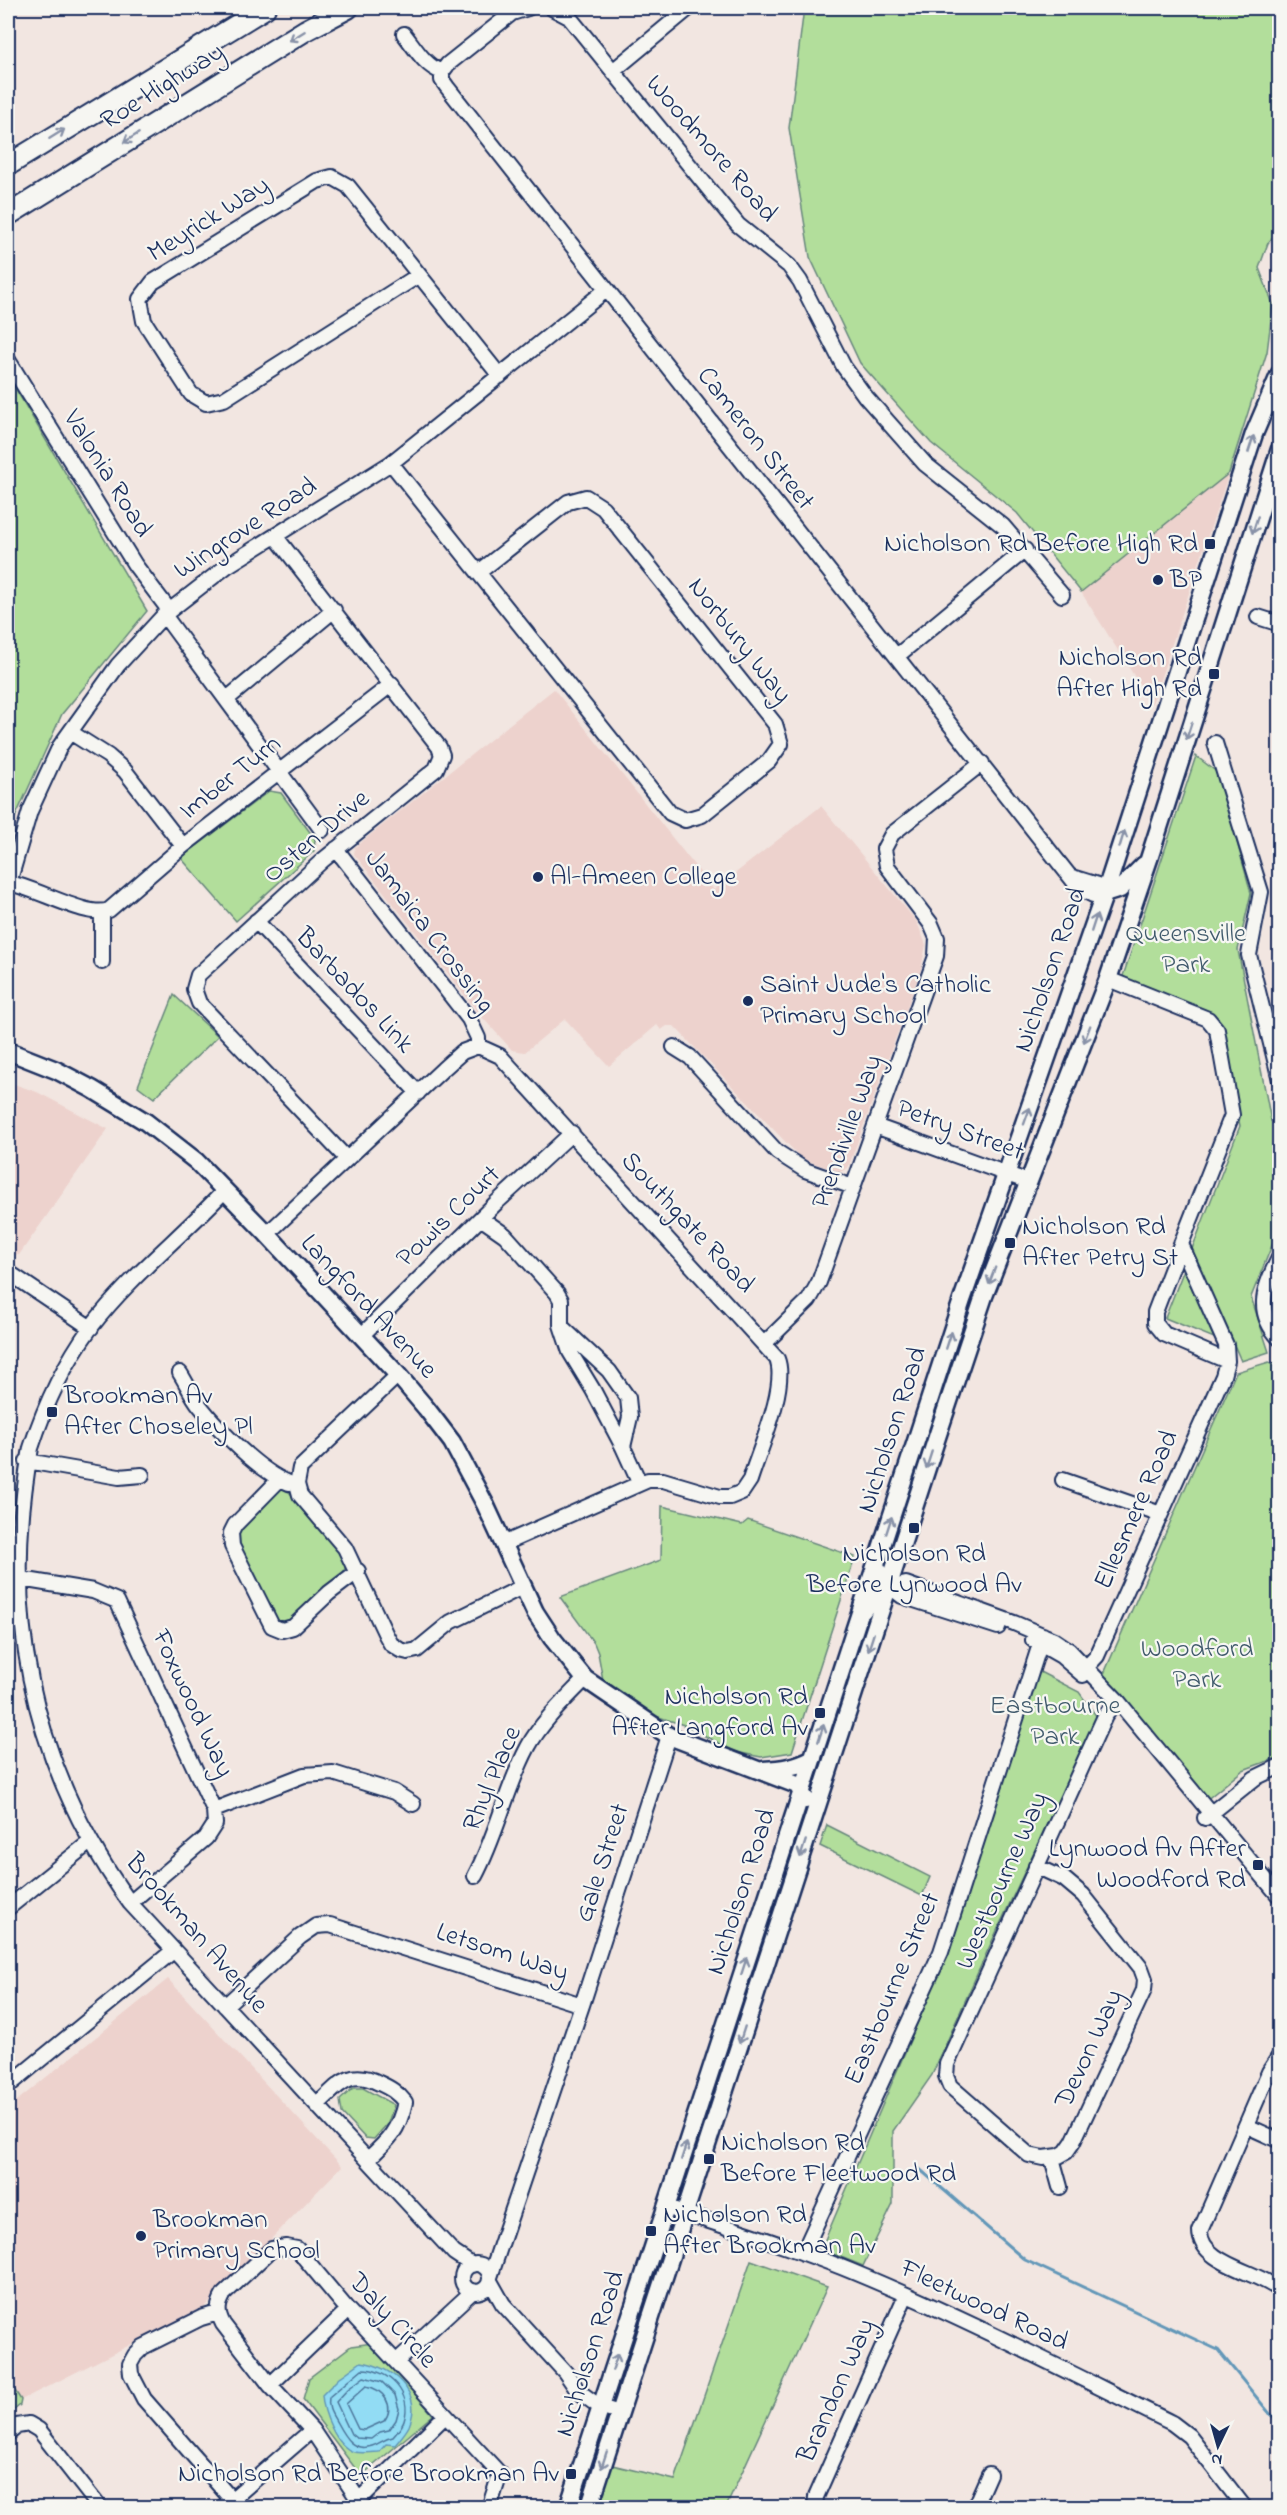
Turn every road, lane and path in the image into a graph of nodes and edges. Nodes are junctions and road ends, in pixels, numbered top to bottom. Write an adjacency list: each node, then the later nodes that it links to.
1 (265, 8): 9 (highway, Roe Highway, one-way to 1)
2 (348, 8): 10 (highway, Roe Highway, one-way to 10)
3 (528, 8): 8 (street)
4 (552, 8): 7 (street, Woodmore Road)
5 (689, 8): 7 (street)
6 (404, 34): 8 (street, Cameron Street)
7 (613, 71): 19 (street, Woodmore Road)
8 (442, 72): 12 (street, Cameron Street)
9 (8, 165)
10 (8, 215)
11 (419, 275): 11 (street, Meyrick Way); 15 (street, Meyrick Way)
12 (606, 290): 15 (street, Wingrove Road); 26 (street, Cameron Street)
13 (8, 360): 23 (street, Valonia Road)
14 (1280, 373): 38 (main road, Nicholson Road, one-way to 14)
15 (500, 376): 17 (street, Wingrove Road)
16 (1280, 449): 36 (main road, Nicholson Road, one-way to 36)
17 (391, 463): 18 (street, Wingrove Road); 20 (street, Norbury Way)
18 (276, 537): 22 (street, Osten Drive); 23 (street, Wingrove Road)
19 (1025, 550): 21 (street, Woodmore Road); 26 (street)
20 (479, 572): 20 (street, Norbury Way)
21 (1062, 595)
22 (334, 610): 27 (street, Osten Drive); 28 (street)
23 (166, 613): 28 (street); 29 (street, Wingrove Road)
24 (1258, 617): 25 (street)
25 (1280, 624)
26 (897, 656): 31 (street, Cameron Street)
27 (392, 684): 32 (street, Imber Turn); 35 (street, Osten Drive)
28 (227, 699): 32 (street)
29 (70, 732): 34 (street); 37 (street, Wingrove Road)
30 (1215, 743): 47 (street)
31 (982, 764): 38 (street, Cameron Street); 49 (street, Prendiville Way)
32 (278, 771): 33 (street); 34 (street, Imber Turn)
33 (322, 830)
34 (183, 846): 39 (street, Imber Turn)
35 (336, 849): 40 (street, Osten Drive); 44 (street, Jamaica Crossing)
36 (1149, 859): 38 (main road); 41 (main road, Nicholson Road)
37 (8, 884): 39 (street)
38 (1104, 894): 41 (main road); 52 (main road, Nicholson Road, one-way to 38)
39 (102, 913): 42 (street)
40 (256, 921): 48 (street, Barbados Link); 51 (street, Osten Drive)
41 (1125, 927): 43 (main road, Nicholson Road)
42 (102, 962)
43 (1108, 979): 53 (main road, Nicholson Road, one-way to 53); 58 (street)
44 (478, 1046): 48 (street); 50 (street, Southgate Road)
45 (674, 1047): 54 (street)
46 (8, 1051): 55 (main road, Langford Avenue)
47 (1280, 1080)
48 (418, 1094): 51 (street)
49 (875, 1126): 52 (street, Petry Street); 54 (street, Prendiville Way)
50 (572, 1133): 56 (street, Powis Court); 65 (street, Southgate Road)
51 (347, 1159): 57 (street)
52 (1006, 1173): 53 (street, Petry Street); 78 (main road, Nicholson Road, one-way to 52)
53 (1029, 1182): 81 (main road, Nicholson Road, one-way to 81)
54 (853, 1187): 65 (street, Prendiville Way)
55 (224, 1191): 57 (main road, Langford Avenue); 62 (street, Brookman Avenue)
56 (482, 1219): 61 (street); 63 (street, Powis Court)
57 (267, 1234): 63 (main road, Langford Avenue)
58 (1181, 1244): 66 (street); 66 (street)
59 (1280, 1257): 64 (street)
60 (8, 1272): 62 (street)
61 (561, 1325): 69 (street); 69 (street)
62 (91, 1328): 70 (street, Brookman Avenue)
63 (361, 1336): 68 (main road, Langford Avenue)
64 (1280, 1339)
65 (765, 1343): 74 (street, Southgate Road)
66 (1227, 1361): 76 (street, Ellesmere Road)
67 (180, 1373): 72 (street)
68 (398, 1375): 75 (street); 77 (main road, Langford Avenue)
69 (623, 1447): 74 (street)
70 (27, 1461): 71 (street); 80 (street, Brookman Avenue)
71 (142, 1475)
72 (280, 1479): 75 (street); 79 (street)
73 (1064, 1480): 76 (street)
74 (639, 1482): 77 (street, Southgate Road)
75 (297, 1484): 79 (street)
76 (1161, 1514): 86 (street, Ellesmere Road)
77 (503, 1544): 82 (main road, Langford Avenue)
78 (876, 1564): 81 (street); 83 (main road, Nicholson Road)
79 (357, 1571): 82 (street)
80 (9, 1577): 84 (street, Brookman Avenue); 96 (street, Foxwood Way)
81 (889, 1586): 83 (street); 85 (street); 93 (main road, Nicholson Road, one-way to 93)
82 (522, 1587): 87 (main road, Langford Avenue)
83 (857, 1620): 90 (main road, Nicholson Road, one-way to 83)
84 (9, 1626): 99 (street, Brookman Avenue)
85 (1041, 1639): 86 (street); 119 (street, Eastbourne Street)
86 (1084, 1670): 88 (street)
87 (590, 1683): 89 (main road, Langford Avenue); 101 (street, Rhyl Place)
88 (1114, 1703): 97 (street); 100 (street, Westbourne Way)
89 (668, 1739): 92 (main road, Langford Avenue); 94 (main road, Langford Avenue); 107 (street, Gale Street)
90 (813, 1758): 92 (main road); 94 (main road, Nicholson Road)
91 (1280, 1766): 97 (street)
92 (756, 1770): 94 (main road, Langford Avenue)
93 (828, 1774): 94 (main road); 98 (main road, Nicholson Road)
94 (802, 1792): 98 (main road); 117 (main road, Nicholson Road, one-way to 94)
95 (413, 1804): 96 (street)
96 (214, 1810): 103 (street, Foxwood Way)
97 (1207, 1816): 102 (street); 105 (street)
98 (814, 1817): 118 (main road, Nicholson Road, one-way to 118)
99 (90, 1842): 103 (street, Brookman Avenue); 104 (street)
100 (1036, 1866): 114 (street, Devon Way); 114 (street, Westbourne Way)
101 (475, 1876)
102 (1280, 1897)
103 (130, 1903): 106 (street, Brookman Avenue)
104 (8, 1908)
105 (1280, 1909)
106 (173, 1951): 108 (street, Brookman Avenue); 110 (street)
107 (582, 2004): 108 (street, Letsom Way); 120 (street, Letsom Way)
108 (225, 2006): 111 (street, Brookman Avenue)
109 (1280, 2055): 112 (street)
110 (8, 2086)
111 (318, 2104): 115 (street, Brookman Avenue); 115 (street)
112 (1246, 2126): 113 (street); 121 (street)
113 (1280, 2141)
114 (1052, 2158): 116 (street)
115 (368, 2159): 120 (street, Brookman Avenue)
116 (1060, 2187)
117 (666, 2207): 118 (street, Fleetwood Road); 127 (main road, Nicholson Road, one-way to 117)
118 (684, 2213): 119 (street, Fleetwood Road); 128 (main road, Nicholson Road)
119 (803, 2253): 122 (street, Fleetwood Road)
120 (477, 2278): 125 (street, Letsom Way); 127 (street, Brookman Avenue)
121 (1280, 2290)
122 (906, 2295): 139 (street, Brandon Way); 141 (street, Fleetwood Road)
123 (348, 2310): 124 (street, Daly Circle); 125 (street, Daly Circle); 126 (street)
124 (218, 2313): 126 (street); 133 (street)
125 (397, 2361): 129 (street, Daly Circle)
126 (270, 2385): 130 (street)
127 (602, 2401): 128 (street, Brookman Avenue); 137 (main road, Nicholson Road)
128 (621, 2407): 138 (main road, Nicholson Road, one-way to 138)
129 (445, 2416): 134 (street); 136 (street, Daly Circle)
130 (312, 2430): 133 (street); 134 (street)
131 (8, 2434): 135 (street)
132 (989, 2474): 140 (street)
133 (231, 2504)
134 (361, 2504)
135 (100, 2508)
136 (489, 2508)
137 (568, 2508)
138 (589, 2508)
139 (815, 2508)
140 (974, 2508)
141 (1245, 2508)

